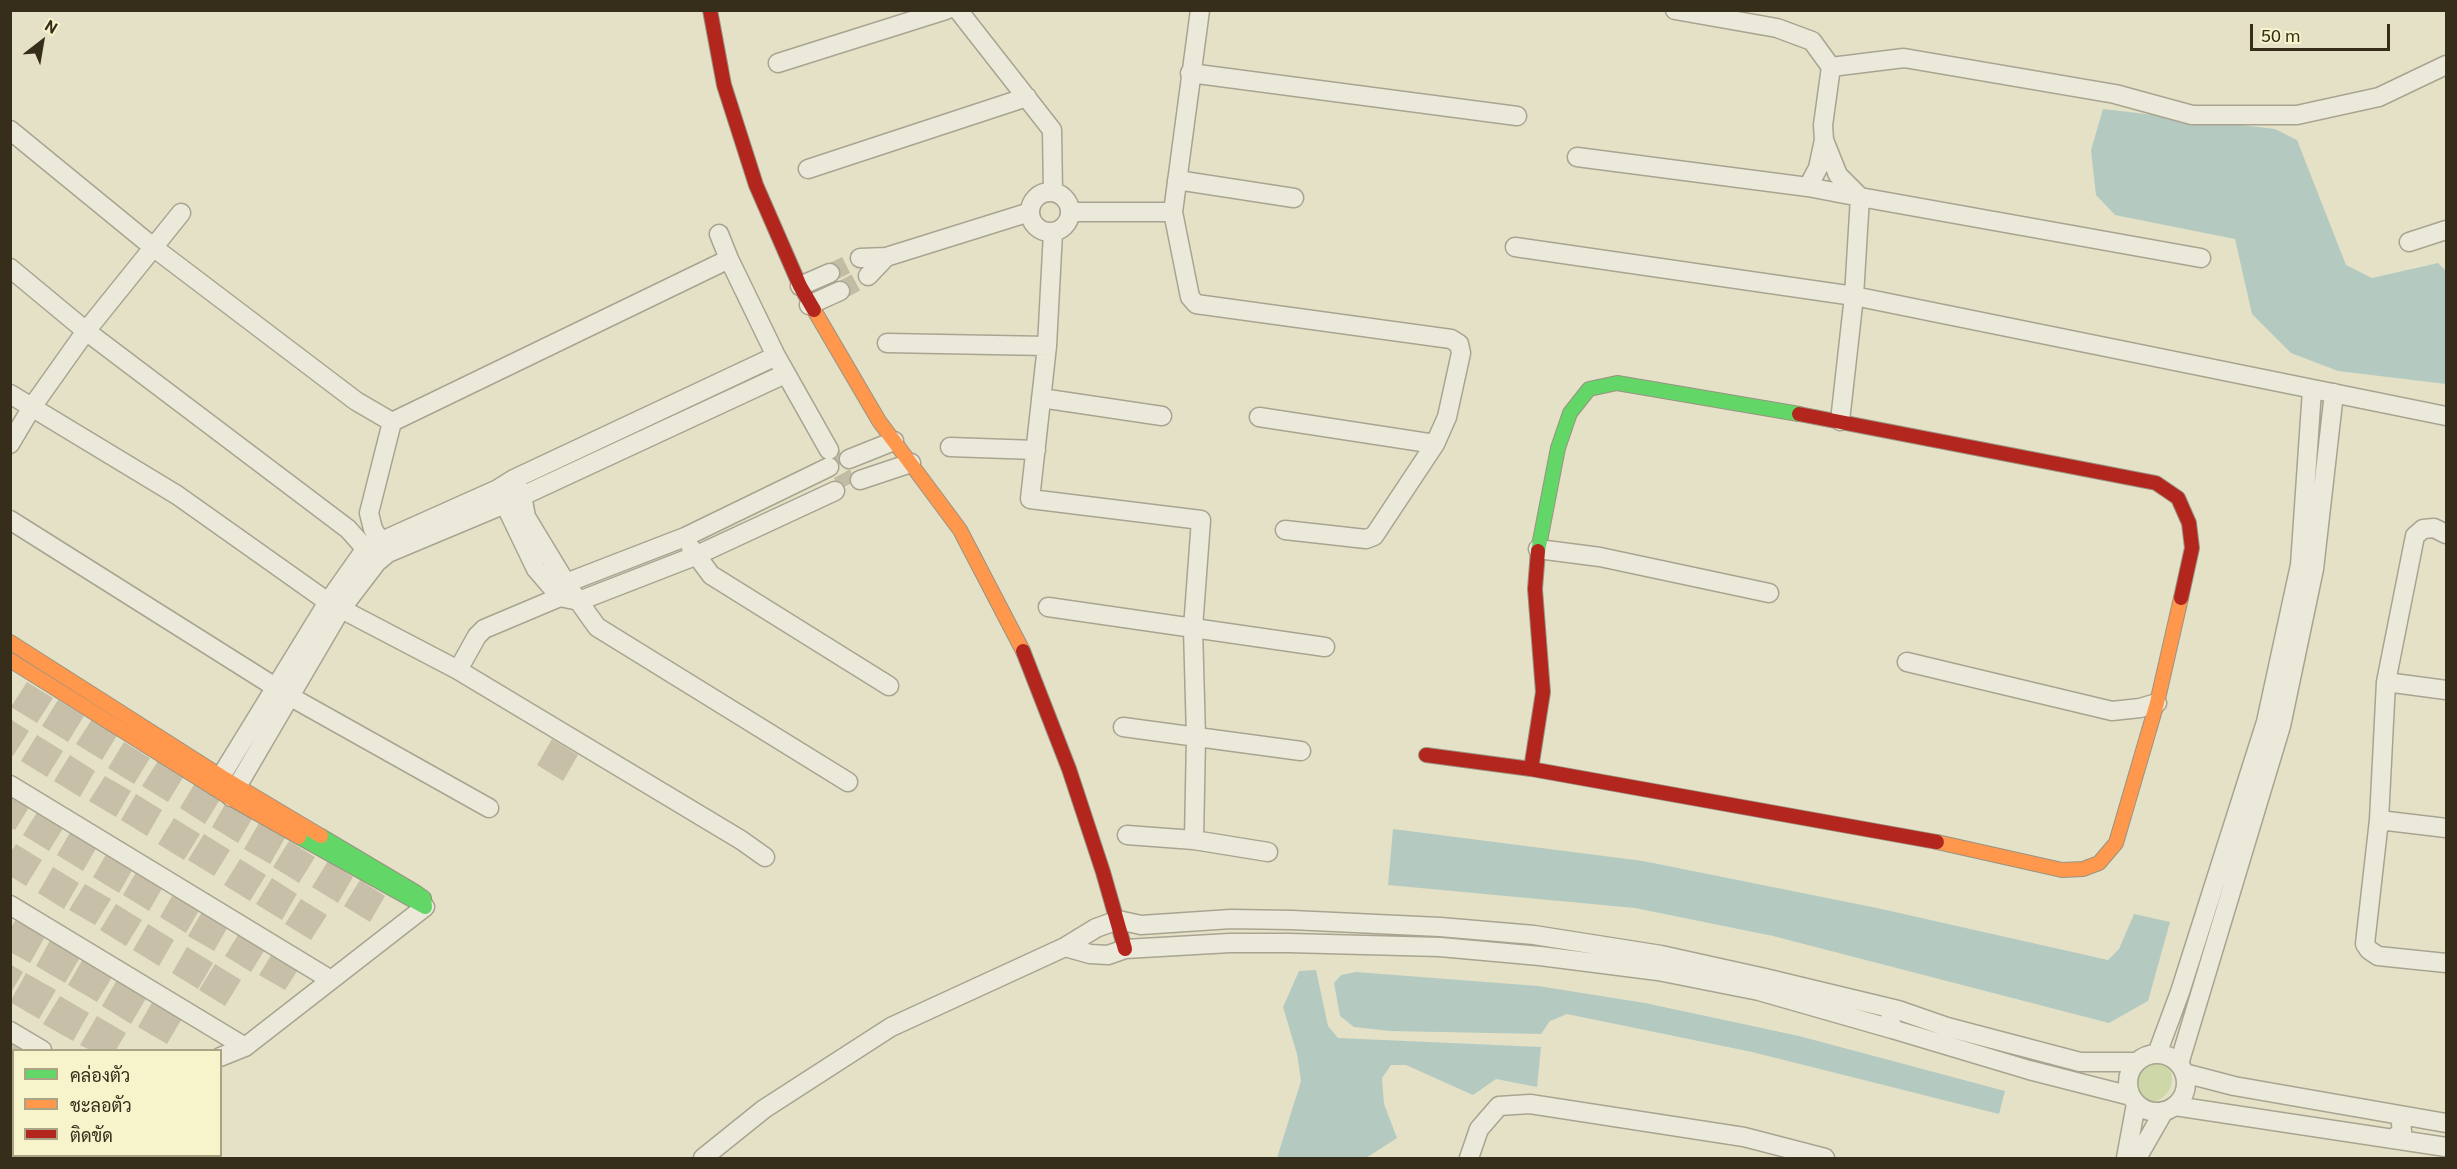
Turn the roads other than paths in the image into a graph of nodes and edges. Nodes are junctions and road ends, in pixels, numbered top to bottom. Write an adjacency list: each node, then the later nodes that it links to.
1 (710, 10): 38 (street)
2 (946, 10): 6 (street)
3 (958, 10): 10 (street)
4 (1200, 10): 9 (street)
5 (1675, 10): 8 (street)
6 (778, 63)
7 (2446, 65): 8 (street)
8 (1831, 67): 13 (street)
9 (1190, 73): 11 (street); 16 (street)
10 (1027, 97): 15 (street); 18 (street)
11 (1517, 116)
12 (10, 130): 29 (street)
13 (1824, 140): 17 (street); 20 (street)
14 (1577, 157): 17 (street)
15 (808, 169)
16 (1177, 180): 19 (street); 23 (street)
17 (1808, 187): 20 (street)
18 (1053, 192): 21 (street); 22 (street)
19 (1294, 198)
20 (1860, 198): 33 (street); 40 (street)
21 (1030, 212): 26 (street); 31 (street)
22 (1077, 212): 23 (street); 26 (street)
23 (1173, 212): 59 (street)
24 (181, 213): 29 (street)
25 (2446, 230): 28 (street)
26 (1053, 232): 44 (street)
27 (718, 234): 34 (street)
28 (2409, 242)
29 (153, 247): 42 (street); 56 (street)
30 (1515, 247): 40 (street)
31 (886, 257): 32 (street); 37 (street)
32 (860, 258)
33 (2201, 258)
34 (729, 259): 45 (street); 56 (street)
35 (10, 268): 42 (street)
36 (830, 273): 38 (street)
37 (868, 276)
38 (800, 286): 41 (street)
39 (840, 291): 41 (street)
40 (1854, 296): 47 (street); 55 (street)
41 (809, 305): 57 (street)
42 (86, 331): 51 (street); 73 (street)
43 (887, 343): 44 (street)
44 (1047, 346): 50 (street)
45 (776, 356): 46 (street); 65 (street)
46 (785, 374): 65 (street); 71 (street)
47 (2312, 390): 48 (street); 120 (street)
48 (2334, 393): 53 (street); 123 (street)
49 (10, 394): 51 (street)
50 (1041, 398): 52 (street); 61 (street)
51 (32, 407): 58 (street); 78 (street)
52 (1162, 416)
53 (2446, 416)
54 (1259, 417): 59 (street)
55 (1840, 421): 72 (street); 90 (street)
56 (392, 422): 73 (street)
57 (894, 441): 62 (street); 63 (street)
58 (10, 444)
59 (1435, 444): 69 (street)
60 (950, 447): 61 (street)
61 (1036, 450): 80 (street)
62 (849, 459)
63 (910, 463): 64 (street); 108 (street)
64 (860, 480)
65 (518, 487): 67 (street); 75 (street)
66 (835, 491): 74 (street)
67 (501, 497): 73 (street); 75 (street)
68 (10, 520): 89 (street)
69 (1285, 530)
70 (2446, 534): 86 (street)
71 (685, 537): 74 (street); 75 (street)
72 (1538, 549): 76 (street); 95 (street)
73 (378, 551): 78 (street)
74 (695, 556): 77 (street); 87 (street)
75 (563, 590): 77 (street); 85 (street)
76 (1769, 593)
77 (579, 601): 96 (street)
78 (334, 606): 85 (street); 89 (street)
79 (1048, 607): 80 (street)
80 (1193, 628): 82 (street); 92 (street)
81 (10, 642): 98 (street)
82 (1325, 647)
83 (10, 660): 98 (street)
84 (1907, 662): 90 (street)
85 (458, 670): 105 (street)
86 (2386, 682): 88 (street); 100 (street)
87 (889, 686)
88 (2446, 690)
89 (284, 692): 98 (street); 99 (street)
90 (2157, 703): 95 (street)
91 (1123, 727): 92 (street)
92 (1196, 737): 93 (street); 103 (street)
93 (1301, 750)
94 (1426, 755): 95 (street)
95 (1531, 769)
96 (849, 782)
97 (10, 785): 114 (street)
98 (226, 787): 107 (street)
99 (489, 808)
100 (2379, 820): 101 (street); 113 (street)
101 (2446, 828)
102 (1127, 835): 103 (street)
103 (1194, 840): 104 (street)
104 (1268, 852)
105 (765, 857)
106 (10, 905): 118 (street)
107 (426, 907): 114 (street)
108 (1118, 920): 109 (street); 111 (street); 112 (street)
109 (1292, 920): 110 (street); 115 (street)
110 (1288, 943): 112 (street); 116 (street)
111 (1065, 948): 112 (street); 130 (street)
112 (1125, 949)
113 (2446, 963)
114 (331, 980): 118 (street)
115 (1898, 1010): 116 (street); 122 (street)
116 (1892, 1029): 124 (street)
117 (10, 1031): 119 (street)
118 (244, 1047): 121 (street)
119 (40, 1049)
120 (2157, 1054): 122 (street); 123 (street)
121 (222, 1056)
122 (2138, 1062): 124 (street)
123 (2181, 1069): 125 (street); 126 (street)
124 (2134, 1100): 125 (street); 133 (street)
125 (2169, 1109): 128 (street); 134 (street)
126 (2400, 1116): 127 (street); 128 (street)
127 (2446, 1123)
128 (2393, 1139): 129 (street)
129 (2446, 1147)
130 (703, 1158)
131 (1470, 1158): 132 (street)
132 (1825, 1158)
133 (2126, 1158)
134 (2137, 1158)

